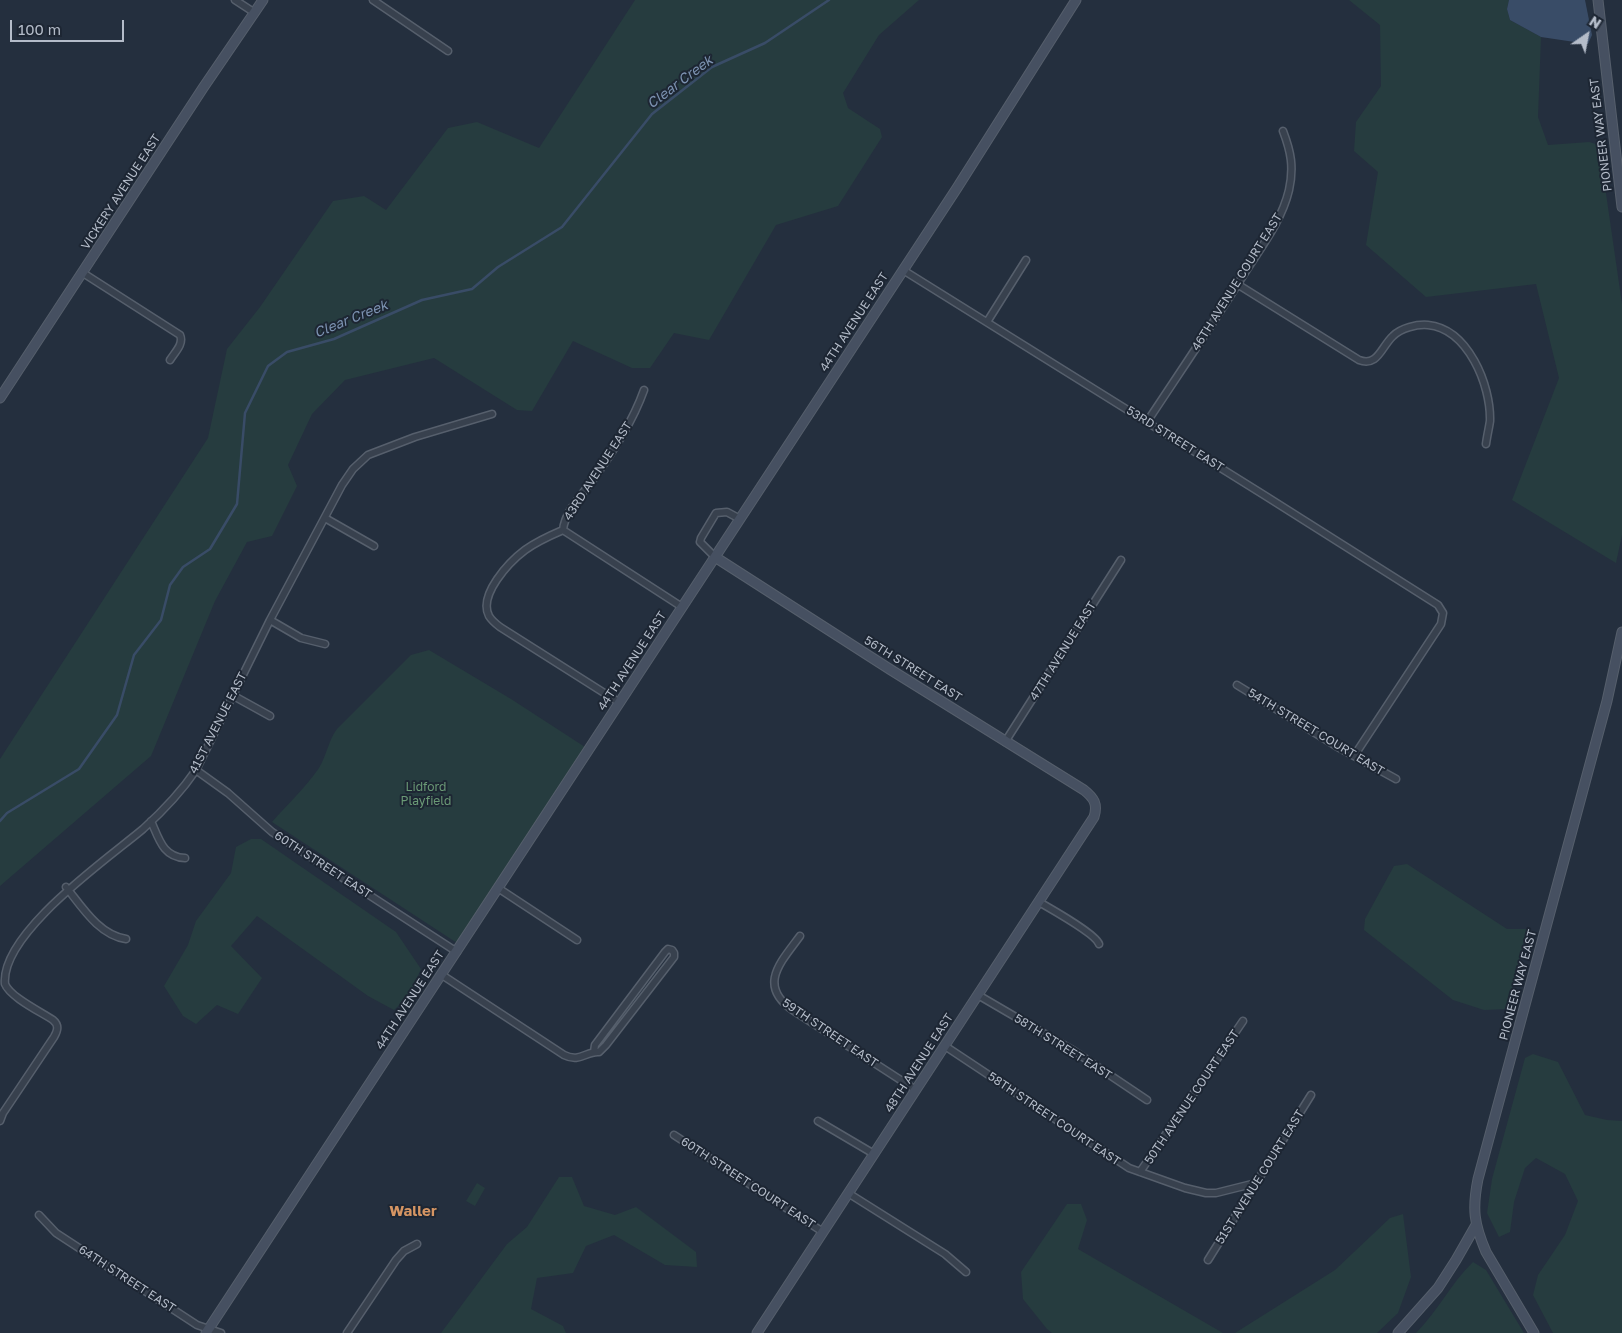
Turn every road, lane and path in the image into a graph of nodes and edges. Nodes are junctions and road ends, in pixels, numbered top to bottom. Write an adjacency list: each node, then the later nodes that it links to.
1 (235, 0): 6 (street)
2 (263, 0): 6 (street, VICKERY AVENUE EAST)
3 (373, 0): 7 (street)
4 (1076, 0): 11 (street, 44TH AVENUE EAST)
5 (1598, 0): 9 (street, PIONEER WAY EAST)
6 (255, 13): 12 (street, VICKERY AVENUE EAST)
7 (448, 51)
8 (1283, 131): 13 (street, 46TH AVENUE COURT EAST)
9 (1622, 207)
10 (1026, 260): 14 (street)
11 (903, 270): 14 (street, 53RD STREET EAST); 22 (street, 44TH AVENUE EAST)
12 (83, 272): 15 (street); 17 (street, VICKERY AVENUE EAST)
13 (1238, 284): 19 (street, 46TH AVENUE COURT EAST); 20 (street)
14 (987, 322): 19 (street, 53RD STREET EAST)
15 (170, 360)
16 (644, 390): 23 (street, 43RD AVENUE EAST)
17 (0, 398)
18 (492, 414): 21 (street, 41ST AVENUE EAST)
19 (1147, 422): 36 (street, 53RD STREET EAST)
20 (1486, 444)
21 (324, 518): 24 (street); 28 (street, 41ST AVENUE EAST)
22 (740, 519): 25 (street, 44TH AVENUE EAST); 25 (street)
23 (563, 530): 27 (street); 33 (street, 43RD AVENUE EAST)
24 (374, 546)
25 (715, 557): 27 (street, 44TH AVENUE EAST); 35 (street, 56TH STREET EAST)
26 (1121, 560): 35 (street, 47TH AVENUE EAST)
27 (682, 607): 33 (street, 44TH AVENUE EAST)
28 (270, 620): 30 (street); 32 (street, 41ST AVENUE EAST)
29 (1622, 632): 66 (street, PIONEER WAY EAST)
30 (326, 644)
31 (1237, 685): 36 (street, 54TH STREET COURT EAST)
32 (232, 695): 34 (street); 37 (street, 41ST AVENUE EAST)
33 (620, 703): 43 (street, 44TH AVENUE EAST)
34 (270, 716)
35 (1005, 742): 39 (street, 56TH STREET EAST)
36 (1354, 756): 38 (street, 54TH STREET COURT EAST)
37 (196, 770): 40 (street, 41ST AVENUE EAST); 49 (street, 60TH STREET EAST)
38 (1396, 779)
39 (1095, 804): 44 (street, 48TH AVENUE EAST)
40 (151, 821): 41 (street); 42 (street, 41ST AVENUE EAST)
41 (186, 858)
42 (66, 887): 46 (street); 58 (street, 41ST AVENUE EAST)
43 (498, 888): 47 (street); 49 (street, 44TH AVENUE EAST)
44 (1039, 902): 48 (street); 51 (street, 48TH AVENUE EAST)
45 (800, 936): 55 (street, 59TH STREET EAST)
46 (126, 939)
47 (577, 940)
48 (1099, 944)
49 (457, 952): 50 (street, 44TH AVENUE EAST)
50 (442, 975): 54 (street); 71 (street, 44TH AVENUE EAST)
51 (978, 995): 53 (street, 48TH AVENUE EAST); 57 (street, 58TH STREET EAST)
52 (1243, 1021): 62 (street, 50TH AVENUE COURT EAST)
53 (945, 1046): 55 (street, 48TH AVENUE EAST); 62 (street, 58TH STREET COURT EAST)
54 (594, 1052): 54 (street)
55 (916, 1090): 61 (street, 48TH AVENUE EAST)
56 (1312, 1094): 63 (street, 51ST AVENUE COURT EAST)
57 (1147, 1100)
58 (0, 1121)
59 (818, 1122): 61 (street)
60 (674, 1135): 67 (street, 60TH STREET COURT EAST)
61 (874, 1154): 64 (street, 48TH AVENUE EAST)
62 (1140, 1172): 63 (street, 58TH STREET COURT EAST)
63 (1256, 1183): 69 (street, 51ST AVENUE COURT EAST)
64 (848, 1193): 67 (street, 48TH AVENUE EAST); 70 (street)
65 (39, 1215): 71 (street, 64TH STREET EAST)
66 (1476, 1225): 75 (street); 76 (street, PIONEER WAY EAST)
67 (823, 1232): 72 (street, 48TH AVENUE EAST)
68 (417, 1244): 74 (street)
69 (1208, 1260)
70 (966, 1272)
71 (207, 1331): 73 (street, 64TH STREET EAST)
72 (761, 1332)
73 (222, 1333)
74 (347, 1333)
75 (1398, 1333)
76 (1534, 1333)

